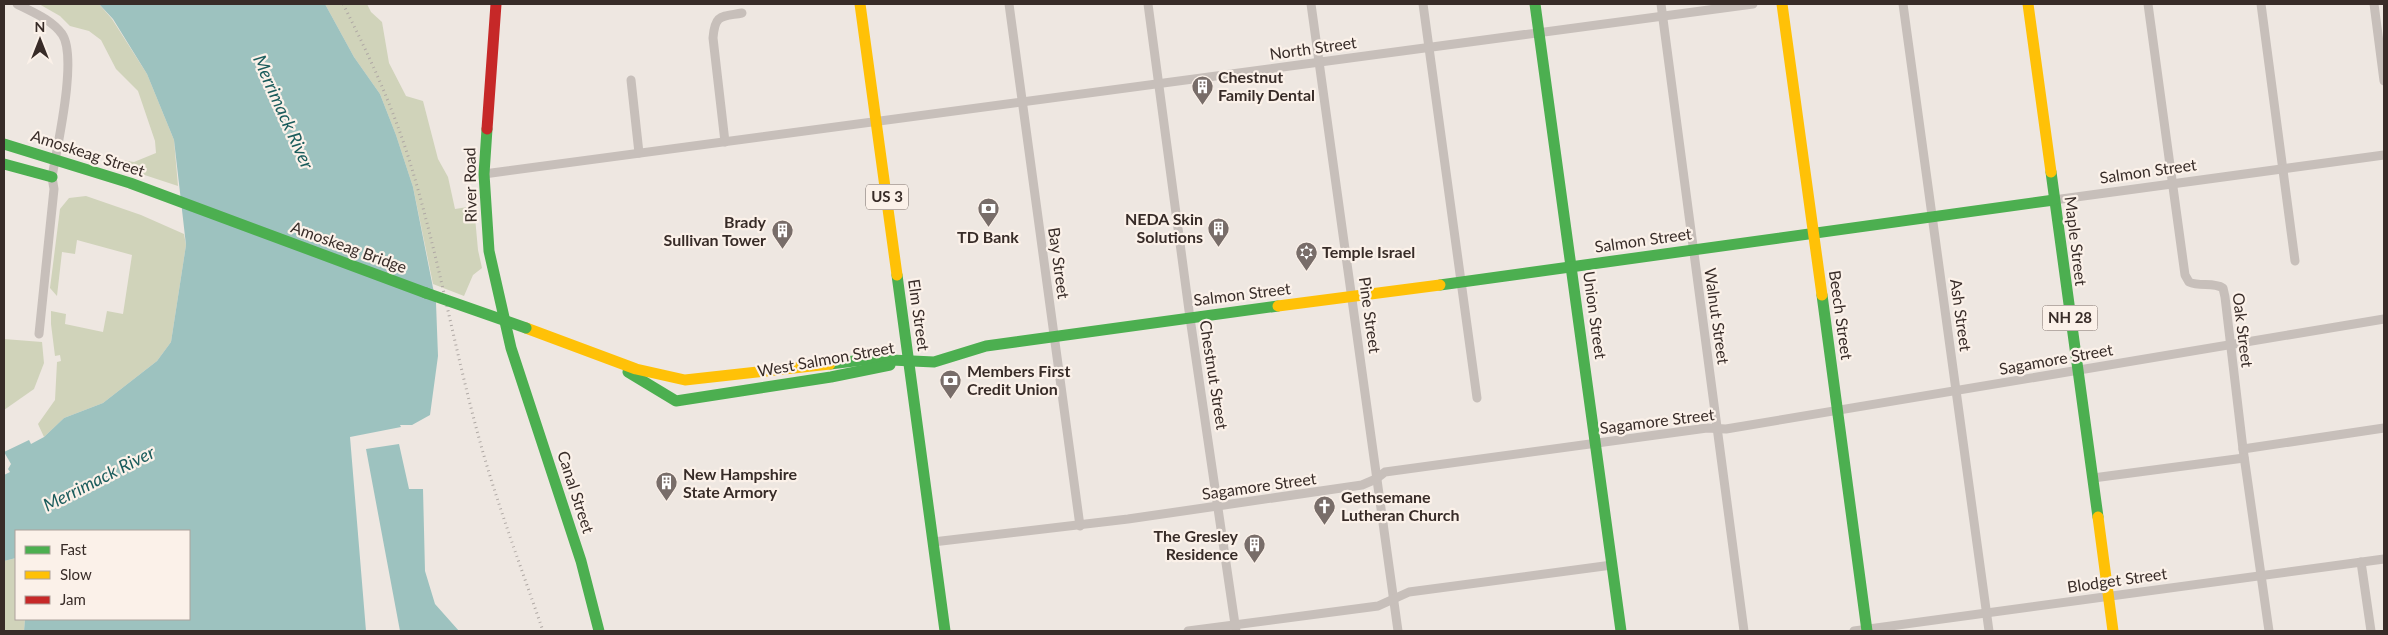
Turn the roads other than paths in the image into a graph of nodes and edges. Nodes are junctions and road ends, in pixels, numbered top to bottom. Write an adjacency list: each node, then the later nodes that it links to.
1 (17, 4): 31 (street)
2 (496, 4): 34 (main road, River Road)
3 (860, 4): 26 (main road, Elm Street / US 3)
4 (1009, 4): 25 (street, Bay Street)
5 (1148, 4): 24 (street, Chestnut Street)
6 (1311, 4): 21 (street, Pine Street)
7 (1423, 4): 20 (street)
8 (1535, 4): 19 (main road, Union Street)
9 (1661, 4): 18 (street, Walnut Street)
10 (1753, 4): 18 (street, North Street)
11 (1782, 4): 40 (main road, Beech Street)
12 (1903, 4): 39 (street, Ash Street)
13 (2028, 4): 38 (main road, Maple Street / NH 28)
14 (2148, 4): 36 (street, Oak Street)
15 (2261, 4): 33 (street)
16 (2374, 4): 23 (street)
17 (742, 13): 27 (street)
18 (1662, 16): 19 (street, North Street); 41 (street, Walnut Street)
19 (1540, 32): 20 (street, North Street); 43 (main road, Union Street)
20 (1429, 47): 21 (street, North Street); 44 (street)
21 (1319, 62): 24 (street, North Street); 45 (street, Pine Street)
22 (631, 80): 29 (street)
23 (2384, 81)
24 (1160, 83): 25 (street, North Street); 46 (street, Chestnut Street)
25 (1022, 102): 26 (street, North Street); 50 (street, Bay Street)
26 (876, 121): 27 (street, North Street); 53 (main road, Elm Street / US 3)
27 (725, 142): 29 (street, North Street)
28 (4, 144): 31 (main road, Amoskeag Street)
29 (639, 154): 34 (street, North Street)
30 (2384, 155): 33 (street, Salmon Street)
31 (55, 159): 35 (street); 37 (main road, Amoskeag Street)
32 (4, 164): 35 (main road)
33 (2283, 169): 36 (street, Salmon Street); 42 (street)
34 (484, 174): 54 (main road, River Road)
35 (52, 177): 49 (street)
36 (2172, 184): 38 (street, Salmon Street); 51 (street, Oak Street)
37 (162, 194): 48 (main road, Amoskeag Bridge, bridge)
38 (2054, 200): 39 (main road, Salmon Street); 55 (main road, Maple Street / NH 28)
39 (1932, 217): 40 (main road, Salmon Street); 56 (street, Ash Street)
40 (1814, 233): 41 (main road, Salmon Street); 58 (main road, Beech Street)
41 (1693, 249): 43 (main road, Salmon Street); 59 (street, Walnut Street)
42 (2295, 261)
43 (1572, 267): 44 (main road, Salmon Street); 61 (main road, Union Street)
44 (1462, 282): 45 (main road, Salmon Street); 57 (street)
45 (1352, 296): 46 (main road, Salmon Street); 64 (street, Pine Street)
46 (1190, 318): 50 (main road, Salmon Street); 65 (street, Chestnut Street)
47 (2384, 319): 51 (street, Sagamore Street)
48 (526, 328): 52 (main road, West Salmon Street)
49 (39, 334)
50 (1054, 335): 53 (main road, Salmon Street); 66 (street, Bay Street)
51 (2230, 344): 55 (street, Sagamore Street); 62 (street, Oak Street)
52 (600, 356): 53 (main road, West Salmon Street); 53 (main road, West Salmon Street)
53 (908, 361): 67 (main road, Elm Street / US 3)
54 (516, 364): 77 (main road, Canal Street)
55 (2077, 370): 56 (street, Sagamore Street); 63 (main road, Maple Street / NH 28)
56 (1957, 391): 58 (street, Sagamore Street); 74 (street, Ash Street)
57 (1477, 398)
58 (1837, 411): 59 (street, Sagamore Street); 76 (main road, Beech Street)
59 (1717, 428): 61 (street, Sagamore Street); 82 (street, Walnut Street)
60 (2384, 428): 62 (street)
61 (1596, 444): 64 (street, Sagamore Street); 70 (main road, Union Street)
62 (2244, 453): 63 (street); 71 (street, Oak Street)
63 (2093, 478): 72 (main road, Maple Street / NH 28)
64 (1376, 479): 65 (street, Sagamore Street); 73 (street, Pine Street)
65 (1218, 507): 66 (street, Sagamore Street); 75 (street, Chestnut Street)
66 (1080, 526): 67 (street, Sagamore Street)
67 (933, 542): 78 (main road, Elm Street / US 3)
68 (2384, 559): 69 (street, Blodget Street)
69 (2361, 562): 71 (street, Blodget Street); 87 (street)
70 (1612, 565): 73 (street); 81 (main road, Union Street)
71 (2261, 576): 72 (street, Blodget Street); 86 (street, Oak Street)
72 (2109, 596): 74 (street, Blodget Street); 85 (main road, Maple Street / NH 28)
73 (1394, 600): 75 (street); 80 (street, Pine Street)
74 (1987, 613): 76 (street, Blodget Street); 84 (street, Ash Street)
75 (1235, 628): 79 (street)
76 (1867, 630): 83 (street, Blodget Street)
77 (599, 631)
78 (944, 631)
79 (1188, 631)
80 (1398, 631)
81 (1621, 631)
82 (1744, 631)
83 (1854, 631)
84 (1989, 631)
85 (2113, 631)
86 (2269, 631)
87 (2371, 631)

